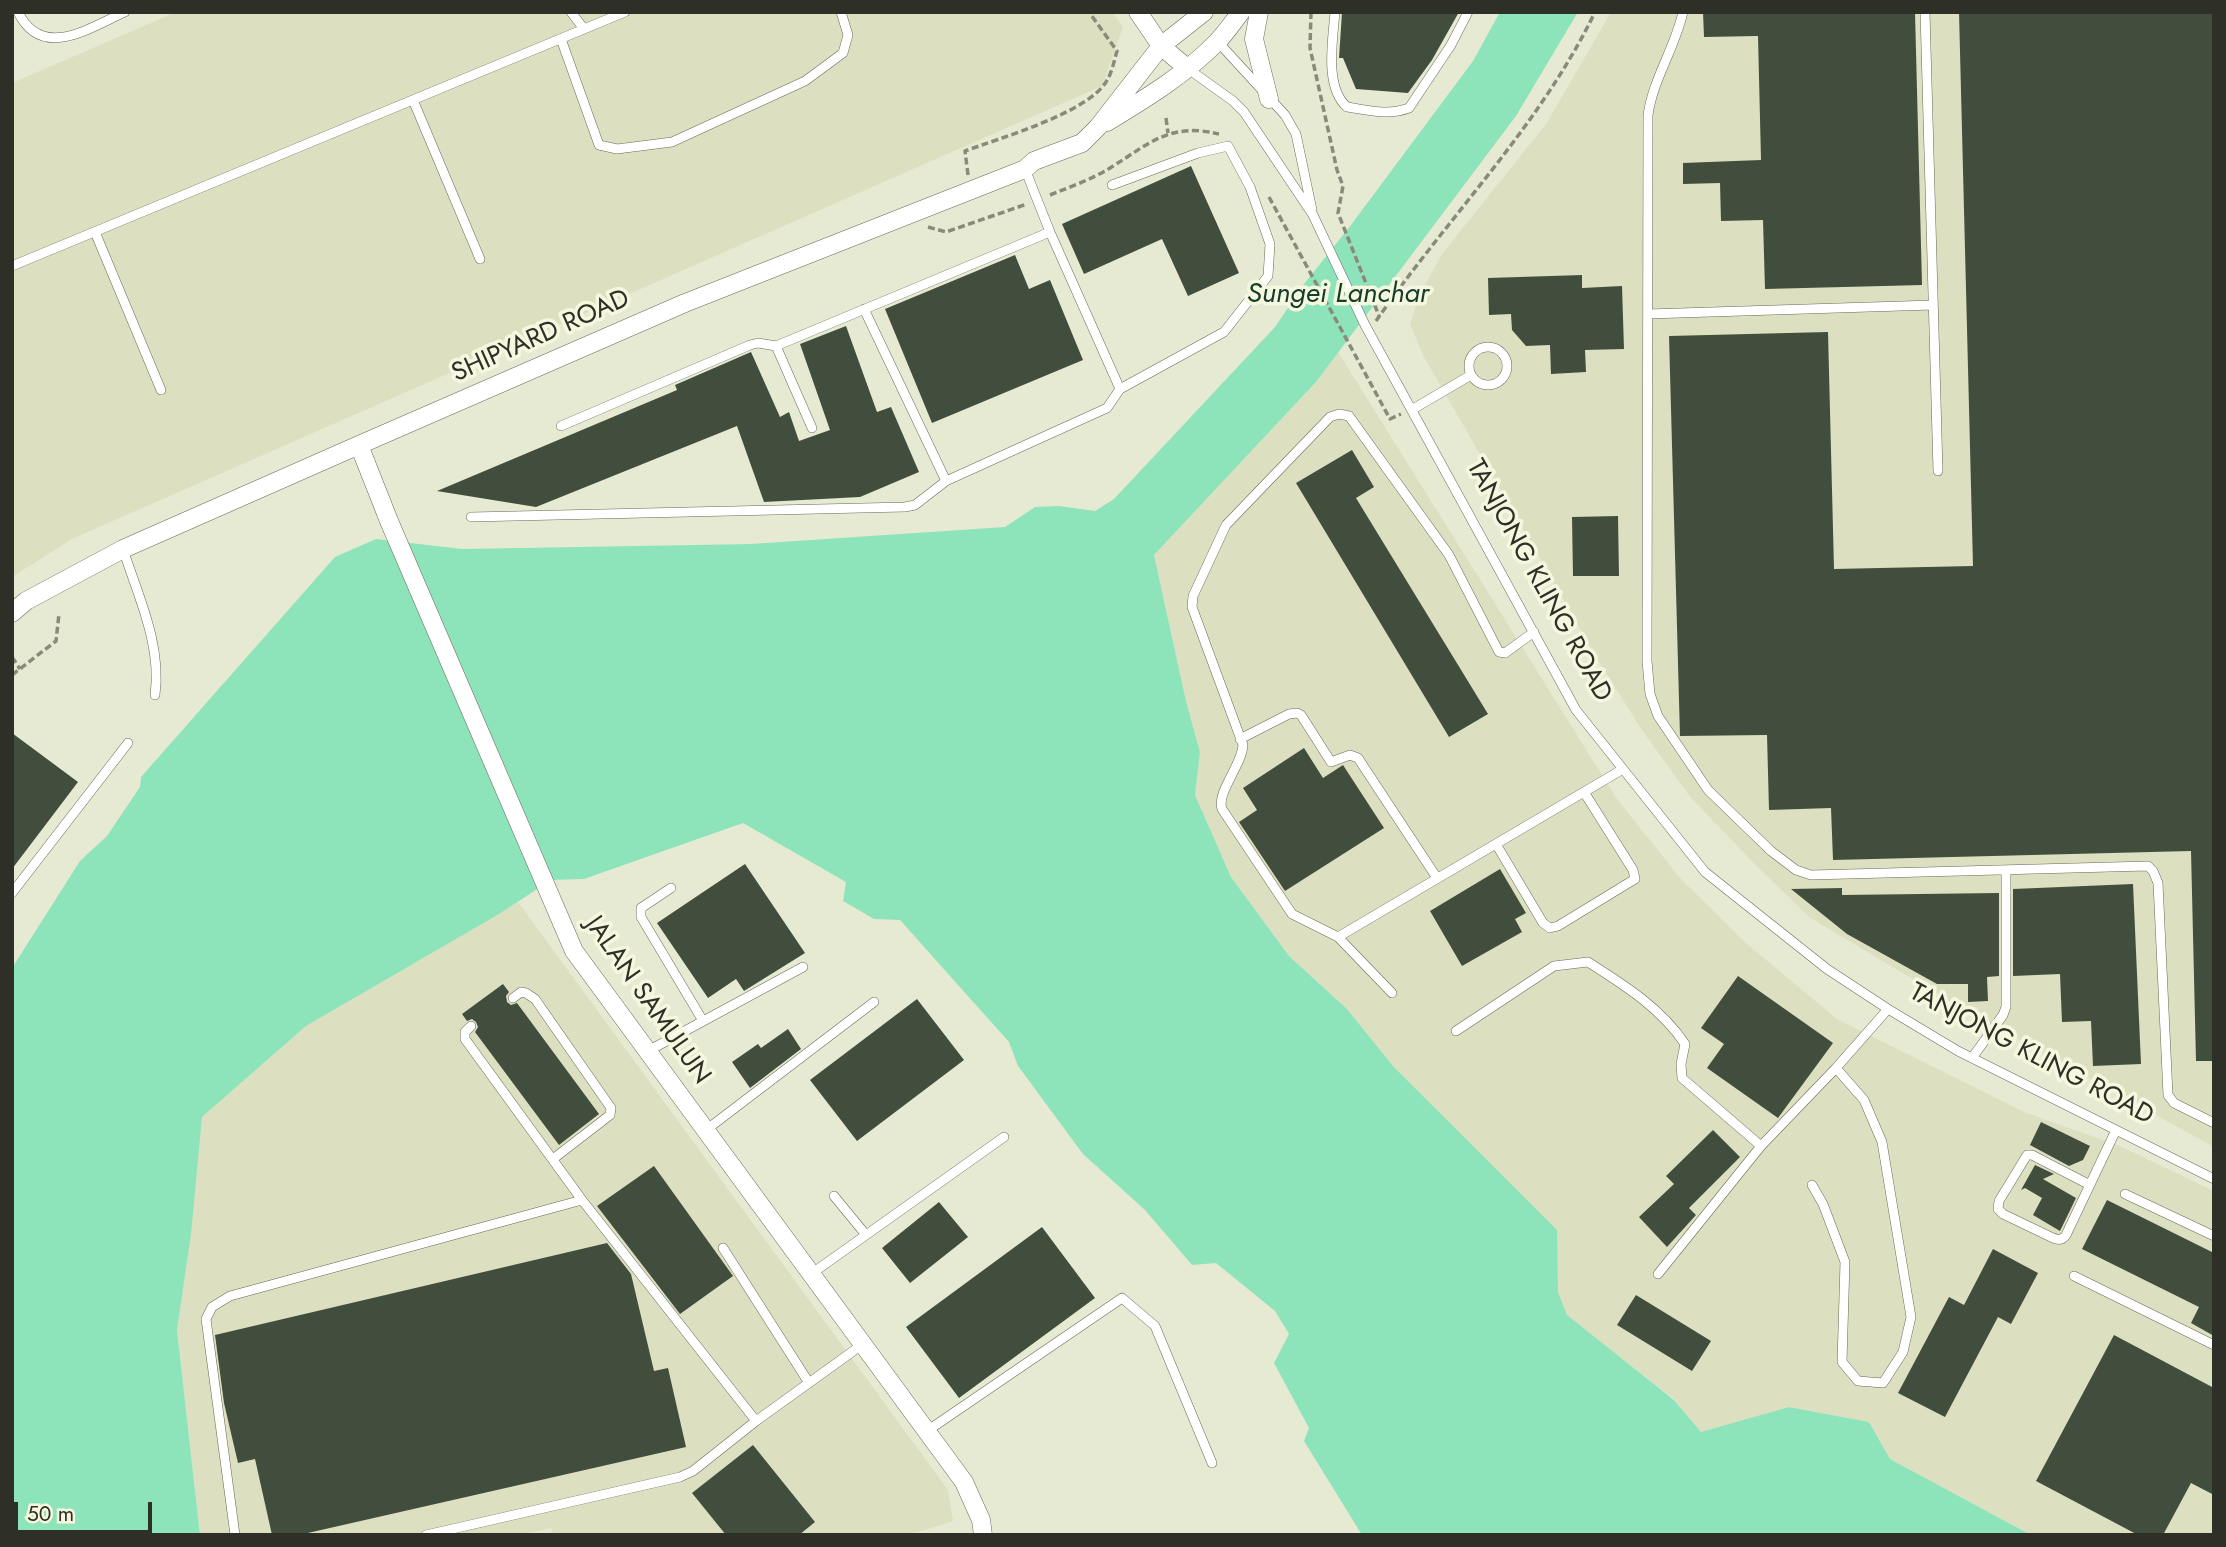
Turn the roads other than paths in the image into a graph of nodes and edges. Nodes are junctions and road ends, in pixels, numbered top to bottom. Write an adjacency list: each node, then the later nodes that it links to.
1 (18, 12): 2 (lane)
2 (125, 12)
3 (571, 12): 14 (lane)
4 (625, 12): 14 (lane)
5 (841, 12): 15 (lane)
6 (1138, 12): 17 (street, TANJONG KLING ROAD)
7 (1241, 12): 16 (street, SHIPYARD ROAD)
8 (1259, 12): 19 (street)
9 (1335, 12): 10 (lane)
10 (1468, 12)
11 (1683, 12): 31 (lane)
12 (1925, 12): 29 (lane)
13 (1197, 14): 16 (street, TANJONG KLING ROAD); 17 (street, SHIPYARD ROAD)
14 (584, 29): 15 (lane)
15 (561, 39): 20 (lane)
16 (1218, 41): 18 (street, SHIPYARD ROAD); 19 (lane, TANJONG KLING ROAD)
17 (1161, 46): 18 (street, TANJONG KLING ROAD); 21 (street, SHIPYARD ROAD)
18 (1187, 68): 21 (street, SHIPYARD ROAD); 24 (lane, TANJONG KLING ROAD)
19 (1269, 99): 24 (lane, TANJONG KLING ROAD)
20 (413, 100): 25 (lane); 27 (lane)
21 (1098, 127): 22 (street, SHIPYARD ROAD)
22 (1025, 169): 26 (lane); 39 (street, SHIPYARD ROAD)
23 (1112, 185): 34 (lane)
24 (1313, 215): 36 (lane, TANJONG KLING ROAD)
25 (95, 232): 28 (lane); 35 (lane)
26 (1050, 232): 30 (lane); 34 (lane)
27 (480, 259)
28 (12, 266)
29 (1933, 305): 31 (lane); 40 (lane)
30 (864, 309): 32 (lane); 41 (lane)
31 (1648, 314): 52 (lane)
32 (776, 346): 37 (lane); 38 (lane)
33 (1471, 375): 33 (lane); 36 (lane)
34 (1120, 389): 41 (lane)
35 (160, 390)
36 (1413, 408): 45 (lane, TANJONG KLING ROAD)
37 (561, 426)
38 (812, 428)
39 (359, 445): 43 (street, SHIPYARD ROAD); 65 (street, JALAN SAMULUN)
40 (1938, 471)
41 (946, 481): 42 (lane)
42 (471, 517)
43 (123, 549): 44 (street, SHIPYARD ROAD); 46 (lane)
44 (12, 613)
45 (1534, 632): 47 (lane); 49 (lane, TANJONG KLING ROAD)
46 (155, 695)
47 (1240, 740): 53 (lane); 56 (lane)
48 (128, 743): 55 (lane)
49 (1623, 769): 50 (lane); 61 (lane, TANJONG KLING ROAD)
50 (1584, 792): 51 (lane); 51 (lane)
51 (1496, 844): 53 (lane)
52 (2006, 870): 66 (lane); 68 (lane)
53 (1437, 878): 56 (lane)
54 (671, 887): 62 (lane)
55 (12, 893)
56 (1338, 937): 58 (lane)
57 (803, 967): 62 (lane)
58 (1392, 993)
59 (513, 998): 73 (lane)
60 (874, 1002): 69 (lane)
61 (1888, 1009): 66 (lane, TANJONG KLING ROAD); 67 (lane)
62 (703, 1021): 65 (lane)
63 (471, 1026): 73 (lane)
64 (1456, 1031): 72 (lane)
65 (648, 1051): 69 (street, JALAN SAMULUN)
66 (1972, 1059): 70 (lane, TANJONG KLING ROAD)
67 (1836, 1068): 72 (lane); 75 (lane)
68 (2214, 1123)
69 (706, 1130): 84 (street, JALAN SAMULUN)
70 (2116, 1130): 74 (lane, TANJONG KLING ROAD); 76 (lane)
71 (1004, 1137): 80 (lane)
72 (1761, 1146): 83 (lane)
73 (553, 1159): 79 (lane)
74 (2214, 1179)
75 (1812, 1185)
76 (2090, 1185): 76 (lane)
77 (2126, 1194): 81 (lane)
78 (834, 1196): 80 (lane)
79 (582, 1200): 89 (lane); 92 (lane)
80 (866, 1235): 84 (lane)
81 (2214, 1236)
82 (723, 1248): 88 (lane)
83 (1658, 1273)
84 (811, 1274): 86 (street, JALAN SAMULUN)
85 (2074, 1276): 87 (lane)
86 (863, 1344): 88 (lane); 90 (street, JALAN SAMULUN)
87 (2214, 1345)
88 (809, 1383): 89 (lane)
89 (756, 1421): 93 (lane)
90 (927, 1431): 91 (lane); 94 (street, JALAN SAMULUN)
91 (1212, 1464)
92 (235, 1535)
93 (426, 1535)
94 (983, 1535)

